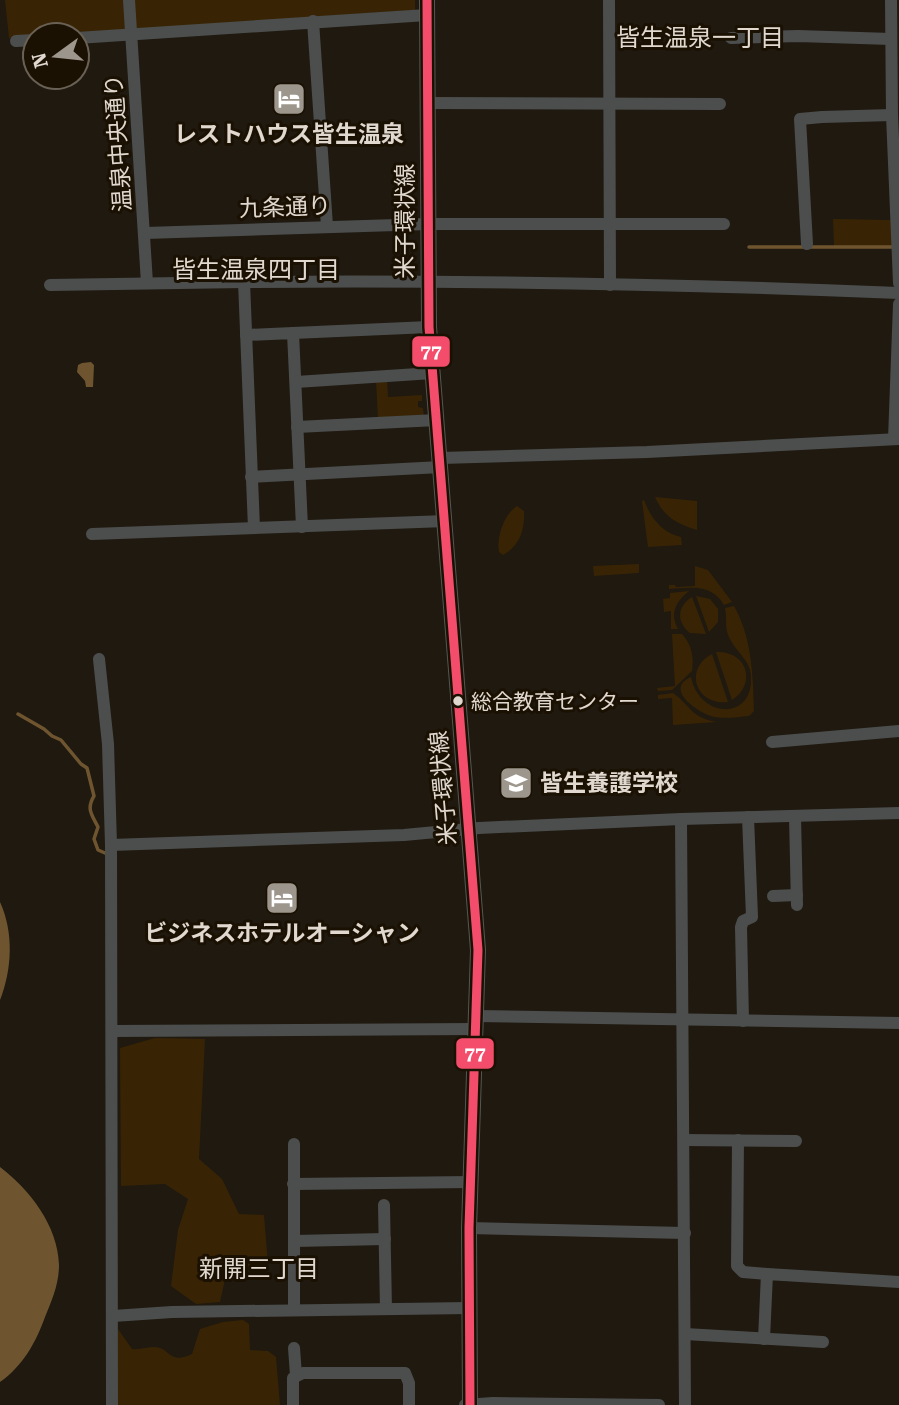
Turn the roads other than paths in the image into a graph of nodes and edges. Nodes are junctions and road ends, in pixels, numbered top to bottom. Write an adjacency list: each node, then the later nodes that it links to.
1 (129, 0): 6 (street, 温泉中央通り)
2 (609, 0): 13 (street)
3 (891, 0): 9 (street)
4 (427, 7): 5 (street); 12 (main road, 米子環状線)
5 (313, 22): 6 (street); 21 (street)
6 (132, 35): 7 (street); 22 (street, 温泉中央通り)
7 (91, 37)
8 (731, 38): 9 (street)
9 (891, 39): 15 (street)
10 (16, 41): 11 (street)
11 (21, 41)
12 (427, 103): 13 (street); 18 (main road, 米子環状線)
13 (610, 104): 14 (street); 19 (street)
14 (720, 104)
15 (892, 115): 16 (street); 23 (street)
16 (896, 137): 17 (street)
17 (898, 223): 27 (street)
18 (428, 224): 19 (street, 九条通り); 21 (street, 九条通り); 25 (main road, 米子環状線)
19 (610, 225): 20 (street, 九条通り); 29 (street)
20 (724, 225)
21 (327, 226): 22 (street, 九条通り)
22 (145, 233): 26 (street, 温泉中央通り)
23 (807, 244)
24 (244, 282): 25 (street); 26 (street); 34 (street)
25 (427, 282): 29 (street); 32 (main road, 米子環状線)
26 (147, 283): 28 (street)
27 (899, 283)
28 (50, 285)
29 (610, 285): 30 (street)
30 (899, 293)
31 (899, 304): 39 (street)
32 (429, 327): 33 (street); 35 (main road, 米子環状線)
33 (293, 333): 34 (street); 36 (street)
34 (246, 335): 42 (street)
35 (433, 373): 36 (street); 37 (main road, 米子環状線)
36 (296, 382): 38 (street)
37 (437, 420): 38 (street); 40 (main road, 米子環状線)
38 (298, 427): 41 (street)
39 (897, 439): 40 (street)
40 (441, 463): 41 (street); 43 (main road, 米子環状線)
41 (299, 474): 42 (street); 44 (street)
42 (251, 477): 45 (street)
43 (446, 521): 44 (street); 54 (main road, 米子環状線)
44 (302, 527): 45 (street)
45 (254, 528): 46 (street)
46 (92, 534)
47 (99, 659): 55 (street)
48 (899, 731): 49 (street)
49 (772, 742)
50 (899, 813): 51 (street)
51 (795, 816): 52 (street); 56 (street)
52 (748, 817): 53 (street); 58 (street)
53 (681, 819): 54 (street); 57 (street)
54 (469, 830): 55 (street); 59 (main road, 米子環状線)
55 (111, 845): 61 (street)
56 (773, 896)
57 (683, 1020): 58 (street); 59 (street); 62 (street)
58 (743, 1021): 60 (street)
59 (475, 1022): 61 (street); 66 (main road, 米子環状線)
60 (899, 1023)
61 (112, 1031): 78 (street)
62 (684, 1140): 63 (street); 70 (street)
63 (738, 1140): 64 (street); 73 (street)
64 (796, 1141)
65 (294, 1144): 67 (street)
66 (471, 1182): 67 (street); 69 (main road, 米子環状線)
67 (293, 1184): 72 (street)
68 (384, 1205): 71 (street)
69 (470, 1228): 70 (street); 75 (main road, 米子環状線)
70 (685, 1233): 79 (street)
71 (385, 1239): 72 (street); 77 (street)
72 (294, 1241): 76 (street)
73 (767, 1274): 74 (street); 80 (street)
74 (899, 1282)
75 (469, 1308): 77 (street); 87 (main road, 米子環状線)
76 (294, 1309): 77 (street); 78 (street)
77 (386, 1309)
78 (113, 1316): 84 (street)
79 (685, 1334): 80 (street); 89 (street)
80 (764, 1339): 81 (street)
81 (823, 1342)
82 (294, 1348): 83 (street)
83 (296, 1374): 85 (street); 86 (street)
84 (112, 1405)
85 (293, 1405)
86 (409, 1405)
87 (468, 1405): 88 (street)
88 (659, 1405)
89 (685, 1405)

